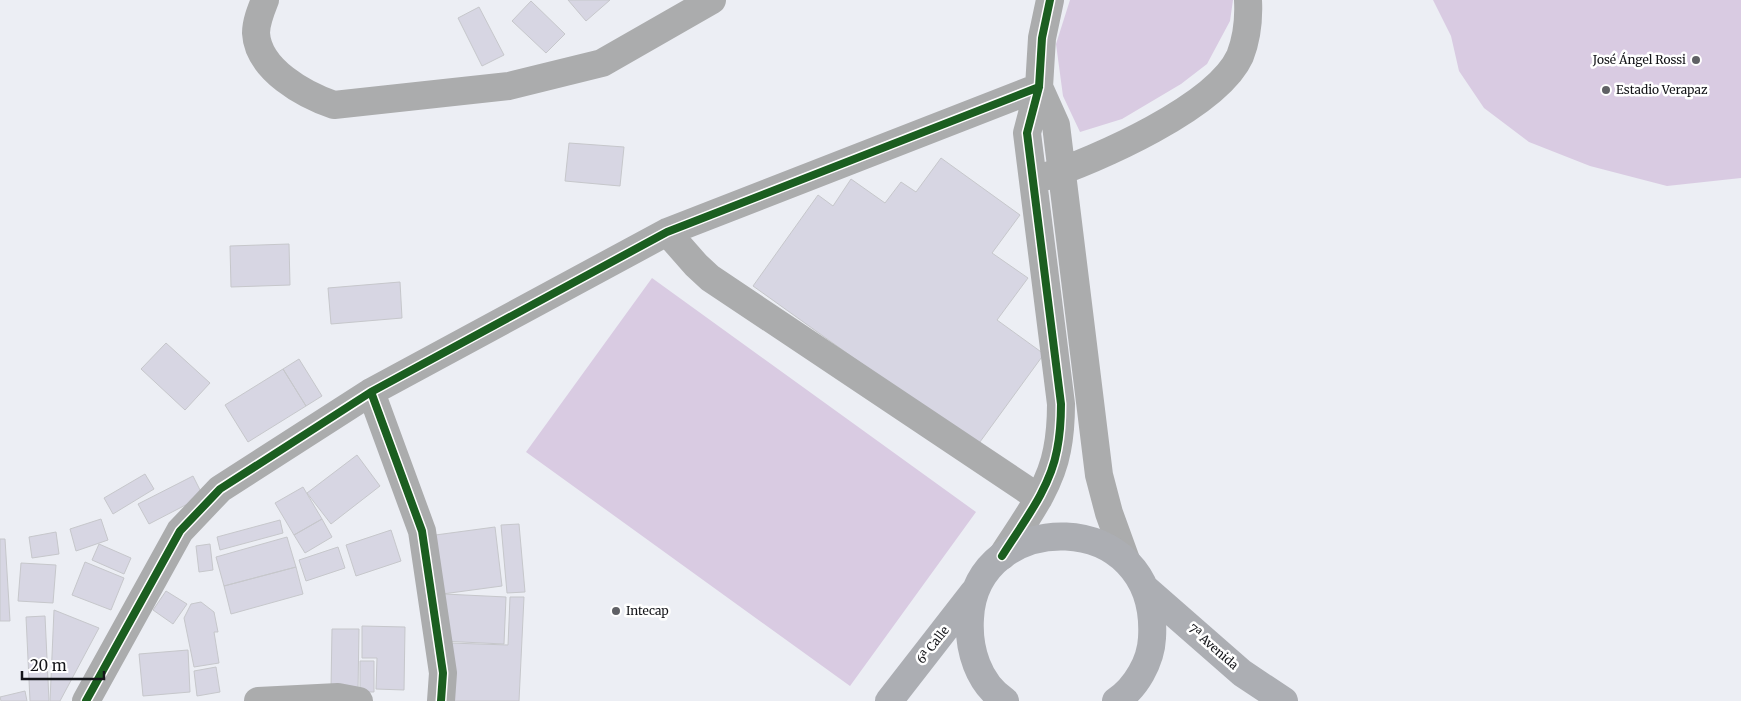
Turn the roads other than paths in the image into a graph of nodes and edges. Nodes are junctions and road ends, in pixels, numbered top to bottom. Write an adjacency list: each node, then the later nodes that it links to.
1 (265, 0): 2 (street)
2 (712, 0)
3 (1050, 0): 5 (street)
4 (1248, 0): 6 (street)
5 (1039, 87): 6 (street); 7 (street); 8 (street)
6 (1062, 171): 7 (street); 12 (street)
7 (1032, 181): 10 (street)
8 (667, 232): 9 (street); 10 (street)
9 (371, 392): 15 (street); 18 (street)
10 (1039, 498): 11 (street)
11 (1002, 556): 12 (main road, 6ª Calle); 13 (main road, 6ª Calle)
12 (1126, 560): 14 (main road, 6ª Calle)
13 (977, 588): 19 (main road, 6ª Calle); 20 (main road)
14 (1146, 589): 21 (main road); 22 (main road, 7ª Avenida)
15 (86, 701)
16 (258, 701): 17 (street)
17 (359, 701)
18 (441, 701)
19 (889, 701)
20 (1005, 701)
21 (1116, 701)
22 (1284, 701)

